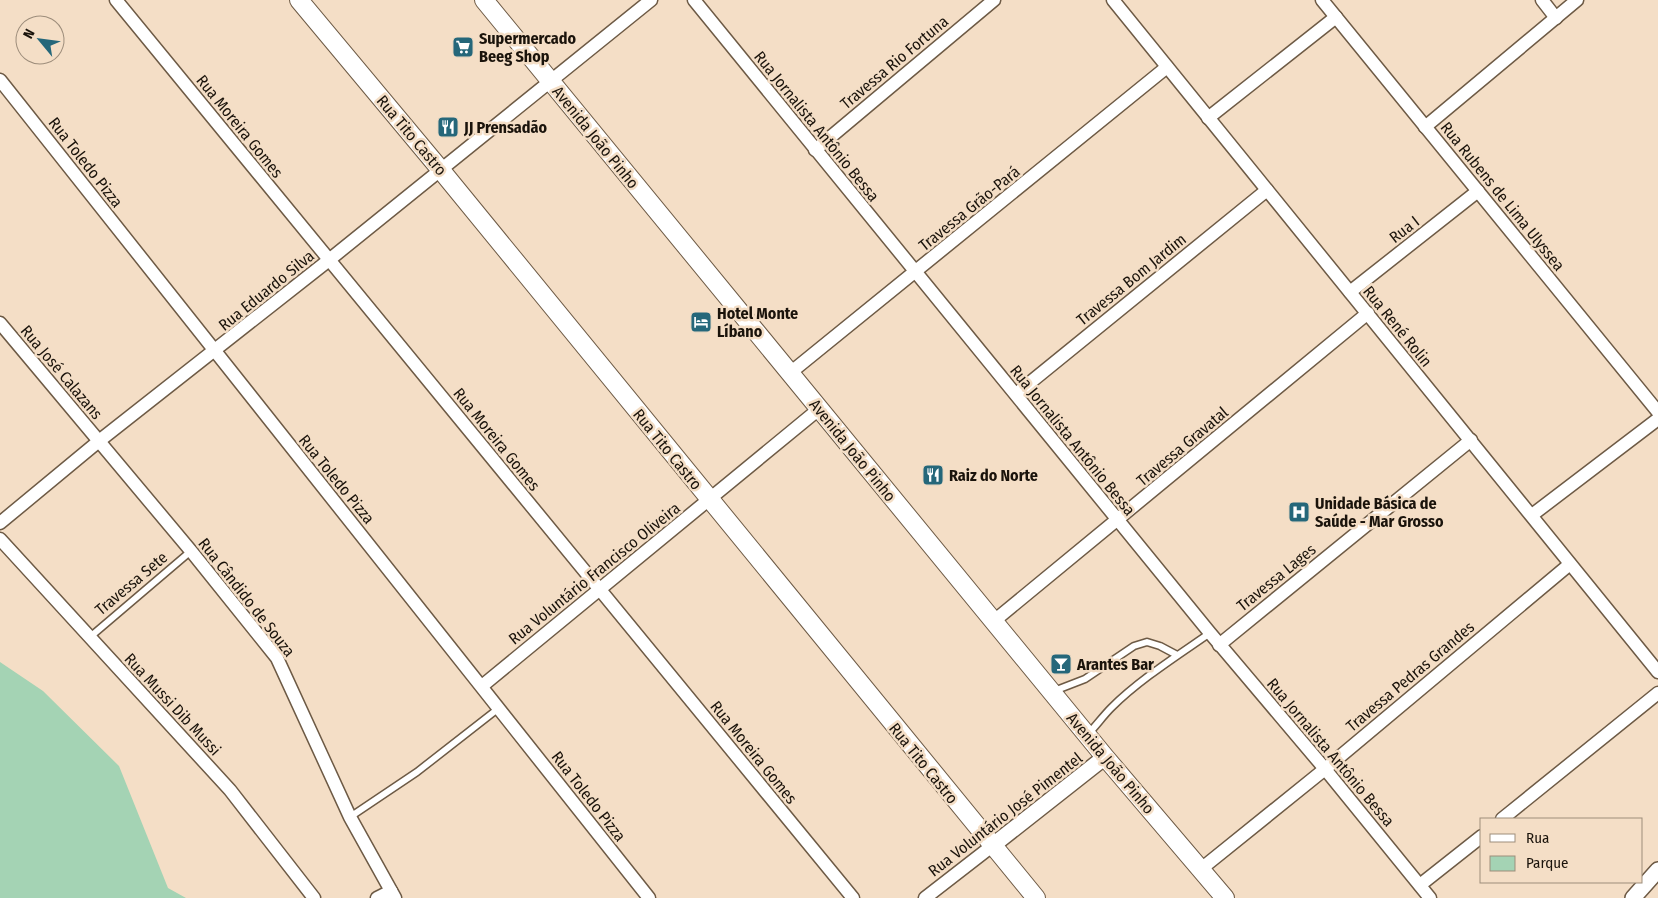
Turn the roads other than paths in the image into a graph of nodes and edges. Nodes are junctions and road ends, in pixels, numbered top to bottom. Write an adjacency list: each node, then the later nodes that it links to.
1 (116, 0): 22 (street, Rua Moreira Gomes)
2 (299, 0): 19 (main road, Rua Tito Castro)
3 (484, 0): 15 (main road, Avenida João Pinho)
4 (651, 0): 15 (street, Rua Eduardo Silva)
5 (694, 0): 18 (street, Rua Jornalista Antônio Bessa)
6 (994, 0): 18 (street, Travessa Rio Fortuna)
7 (1113, 0): 13 (street, Rua René Rolin)
8 (1322, 0): 11 (street, Rua Rubens de Lima Ulyssea)
9 (1542, 0): 12 (street)
10 (1577, 0): 12 (street)
11 (1336, 17): 16 (street); 17 (street, Rua Rubens de Lima Ulyssea)
12 (1556, 18): 17 (street)
13 (1167, 67): 16 (street, Rua René Rolin); 23 (street, Travessa Grão-Pará)
14 (0, 80): 27 (street, Rua Toledo Pizza)
15 (550, 80): 19 (street, Rua Eduardo Silva); 28 (main road, Avenida João Pinho)
16 (1208, 118): 20 (street, Rua René Rolin)
17 (1425, 127): 21 (street, Rua Rubens de Lima Ulyssea)
18 (815, 150): 23 (street, Rua Jornalista Antônio Bessa)
19 (440, 169): 22 (street, Rua Eduardo Silva); 35 (main road, Rua Tito Castro)
20 (1267, 190): 24 (street, Rua René Rolin); 29 (street, Travessa Bom Jardim)
21 (1478, 191): 24 (street, Rua I); 31 (street, Rua Rubens de Lima Ulyssea)
22 (329, 260): 27 (street, Rua Eduardo Silva); 42 (street, Rua Moreira Gomes)
23 (916, 272): 28 (street, Travessa Grão-Pará); 29 (street, Rua Jornalista Antônio Bessa)
24 (1350, 292): 25 (street, Rua René Rolin)
25 (1368, 314): 33 (street, Rua René Rolin); 37 (street, Travessa Gravatal)
26 (0, 323): 34 (street, Rua José Calazans)
27 (215, 351): 34 (street, Rua Eduardo Silva); 49 (street, Rua Toledo Pizza)
28 (790, 373): 30 (main road, Avenida João Pinho)
29 (1016, 394): 37 (street, Rua Jornalista Antônio Bessa)
30 (819, 409): 35 (street, Rua Voluntário Francisco Oliveira); 43 (main road, Avenida João Pinho)
31 (1658, 412)
32 (1658, 419): 36 (street)
33 (1471, 440): 36 (street, Rua René Rolin); 46 (street, Travessa Lages)
34 (99, 442): 38 (street, Rua Eduardo Silva); 40 (street, Rua Cândido de Souza)
35 (709, 500): 42 (street, Rua Voluntário Francisco Oliveira); 59 (main road, Rua Tito Castro)
36 (1532, 515): 41 (street, Rua René Rolin)
37 (1118, 520): 43 (street, Travessa Gravatal); 44 (street, Rua Jornalista Antônio Bessa)
38 (0, 523)
39 (0, 539): 45 (street, Rua Mussi Dib Mussi)
40 (191, 551): 45 (lane, Travessa Sete); 56 (street, Rua Cândido de Souza)
41 (1570, 564): 48 (street, Rua René Rolin); 55 (street, Travessa Pedras Grandes)
42 (599, 589): 49 (street, Rua Voluntário Francisco Oliveira); 67 (street, Rua Moreira Gomes)
43 (994, 621): 50 (main road, Avenida João Pinho)
44 (1210, 634): 46 (street, Rua Jornalista Antônio Bessa); 47 (lane)
45 (90, 637): 64 (street, Rua Mussi Dib Mussi)
46 (1219, 645): 55 (street, Rua Jornalista Antônio Bessa)
47 (1177, 656): 50 (lane); 53 (lane)
48 (1658, 672)
49 (482, 686): 52 (street, Rua Toledo Pizza)
50 (1052, 692): 53 (main road, Avenida João Pinho)
51 (1658, 693): 57 (street)
52 (499, 708): 56 (lane); 66 (street, Rua Toledo Pizza)
53 (1087, 735): 54 (main road, Avenida João Pinho)
54 (1105, 757): 59 (street, Rua Voluntário José Pimentel); 60 (main road, Avenida João Pinho)
55 (1325, 769): 60 (street, Travessa Pedras Grandes); 62 (street, Rua Jornalista Antônio Bessa)
56 (350, 817): 63 (street, Rua Cândido de Souza)
57 (1503, 818)
58 (1480, 838): 62 (street)
59 (992, 846): 68 (street, Rua Voluntário José Pimentel); 69 (main road, Rua Tito Castro)
60 (1201, 869): 70 (main road, Avenida João Pinho)
61 (1658, 870): 72 (street)
62 (1420, 885): 71 (street, Rua Jornalista Antônio Bessa)
63 (393, 895): 65 (street)
64 (314, 898)
65 (377, 898)
66 (649, 898)
67 (853, 898)
68 (925, 898)
69 (1036, 898)
70 (1224, 898)
71 (1430, 898)
72 (1633, 898)

